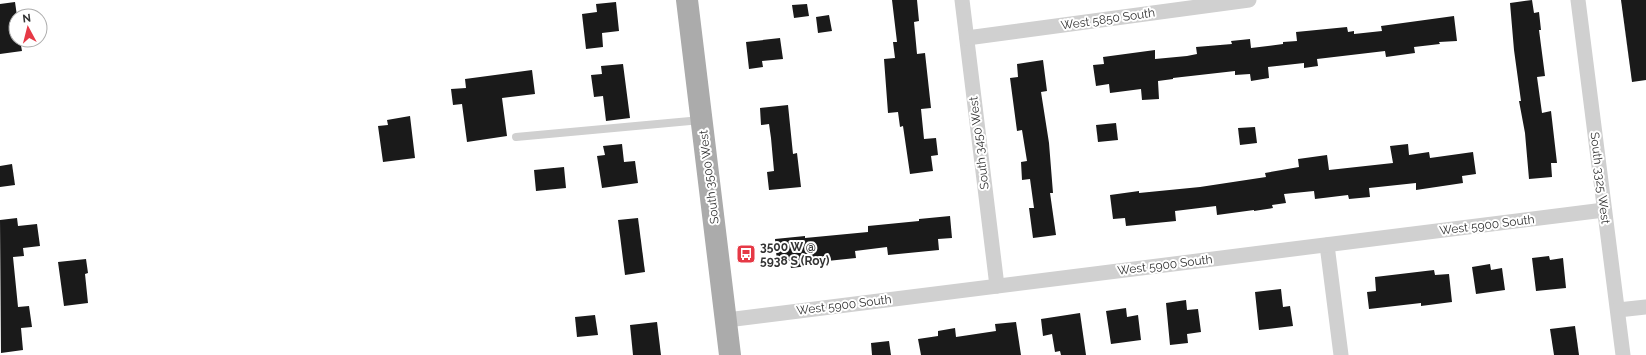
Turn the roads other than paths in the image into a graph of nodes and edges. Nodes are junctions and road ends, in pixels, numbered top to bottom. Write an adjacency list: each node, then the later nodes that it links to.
1 (687, 0): 6 (main road, South 3500 West)
2 (962, 0): 5 (street, South 3450 West)
3 (1249, 0): 5 (street, West 5850 South)
4 (1578, 0): 8 (street, South 3325 West)
5 (966, 38): 10 (street, South 3450 West)
6 (702, 120): 7 (lane); 13 (main road, South 3500 West)
7 (516, 137)
8 (1604, 210): 9 (street, West 5900 South); 12 (street, South 3325 West)
9 (1327, 245): 10 (street, West 5900 South); 15 (street)
10 (997, 286): 13 (street, West 5900 South)
11 (1646, 307): 12 (street)
12 (1618, 310): 16 (street, South 3325 West)
13 (727, 320): 14 (main road, South 3500 West)
14 (730, 355)
15 (1341, 355)
16 (1623, 355)

